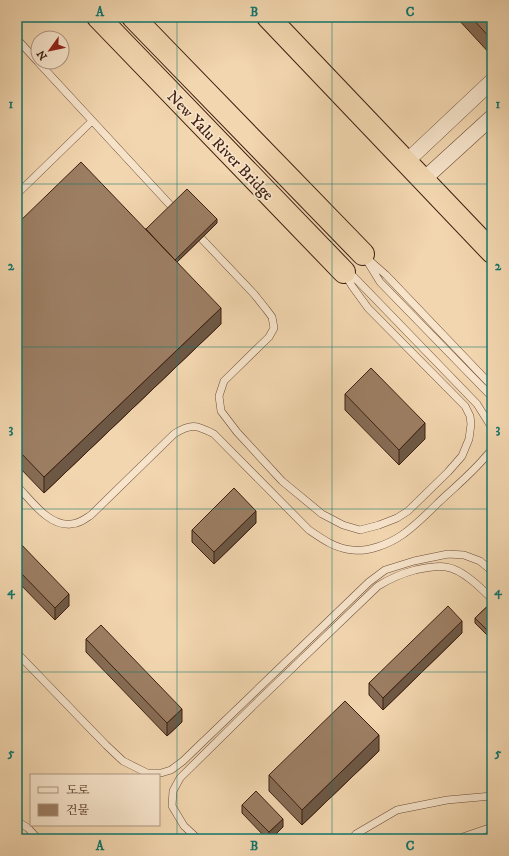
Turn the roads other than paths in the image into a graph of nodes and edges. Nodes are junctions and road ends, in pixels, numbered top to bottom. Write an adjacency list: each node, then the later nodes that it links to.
1 (98, 17): 17 (highway, New Yalu River Bridge)
2 (133, 17): 16 (highway, New Yalu River Bridge)
3 (268, 17): 10 (highway)
4 (17, 39): 5 (lane)
5 (30, 53)
6 (45, 70): 9 (lane)
7 (492, 81): 10 (street)
8 (492, 117): 11 (street)
9 (92, 121): 12 (lane); 13 (lane)
10 (406, 162): 11 (highway)
11 (424, 180): 15 (highway)
12 (17, 194)
13 (172, 207)
14 (201, 238): 17 (lane)
15 (492, 252)
16 (363, 254): 18 (lane); 19 (lane)
17 (344, 272): 20 (lane)
18 (492, 386)
19 (492, 397)
20 (492, 428)
21 (492, 449): 22 (lane)
22 (17, 486)
23 (492, 571): 25 (lane)
24 (492, 598): 30 (lane)
25 (17, 654)
26 (492, 796): 31 (lane)
27 (17, 821): 29 (lane)
28 (492, 828): 32 (lane)
29 (38, 839)
30 (198, 839)
31 (351, 839)
32 (457, 839)

